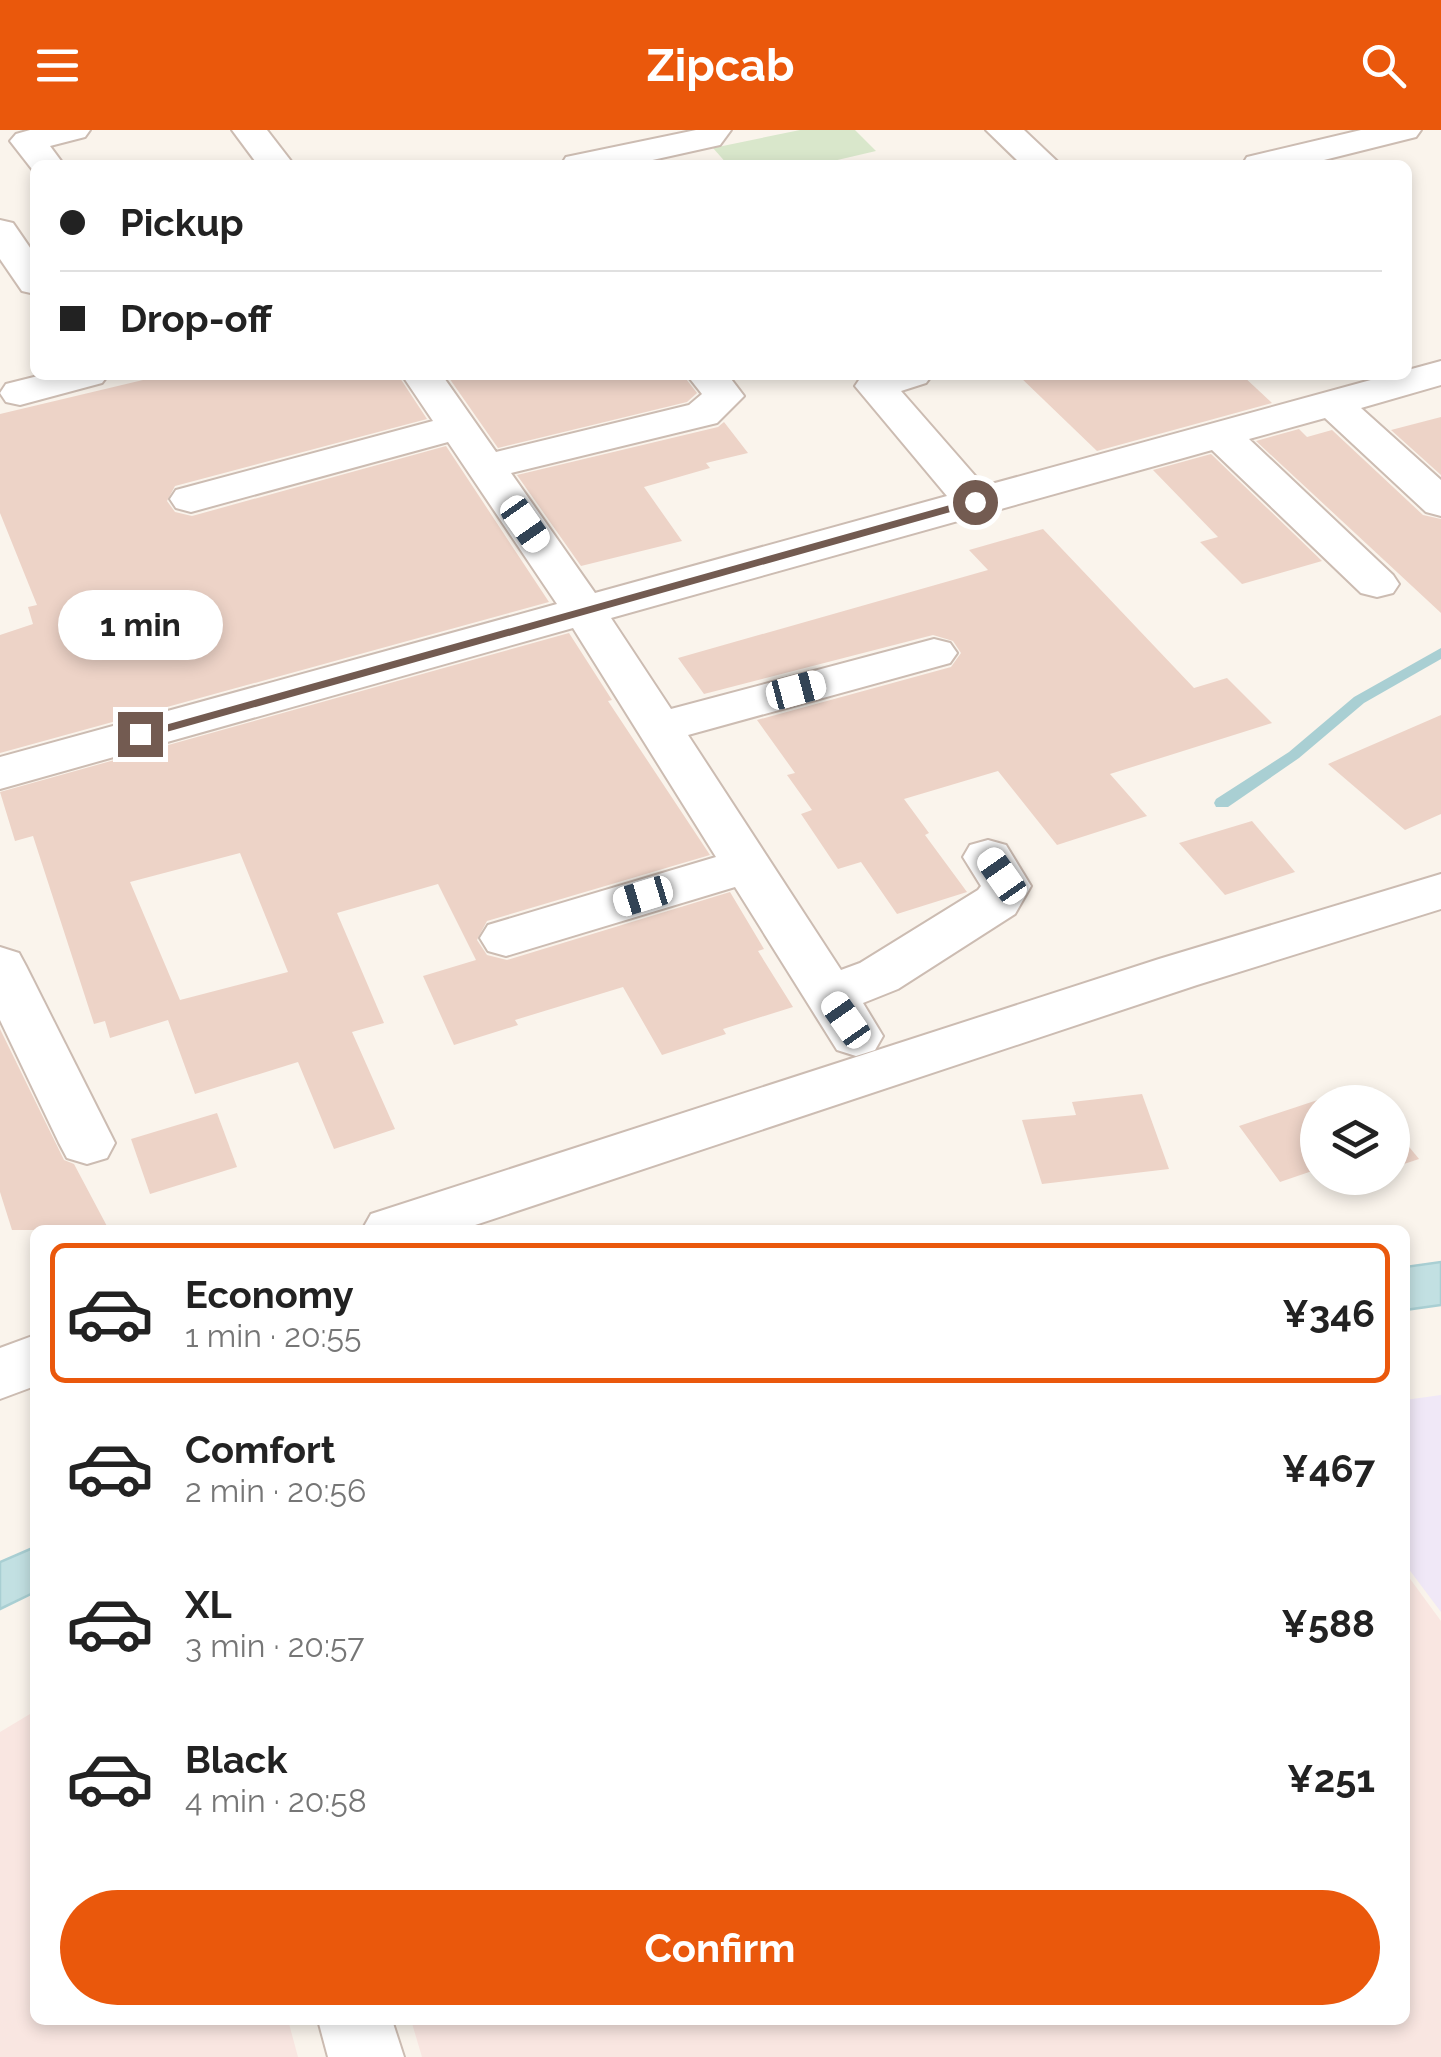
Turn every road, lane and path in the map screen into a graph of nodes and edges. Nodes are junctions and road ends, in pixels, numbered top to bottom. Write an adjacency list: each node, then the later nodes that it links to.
1 (73, 130): 6 (street)
2 (714, 130): 8 (street)
3 (1003, 130): 9 (street)
4 (1404, 130): 10 (street)
5 (257, 131): 7 (street)
6 (25, 151)
7 (273, 160)
8 (603, 160)
9 (1037, 160)
10 (1281, 160)
11 (0, 232): 12 (street)
12 (30, 276)
13 (1441, 372): 20 (street)
14 (69, 380): 19 (street)
15 (425, 380): 21 (street)
16 (711, 380): 23 (street)
17 (895, 380): 25 (street)
18 (1284, 380): 20 (street)
19 (20, 393)
20 (1321, 406): 22 (street); 26 (street)
21 (457, 427): 23 (street); 24 (street)
22 (1219, 434): 25 (street); 27 (street)
23 (485, 468): 28 (street)
24 (191, 499)
25 (975, 502): 28 (street)
26 (1441, 503)
27 (1377, 584)
28 (584, 610): 30 (street); 31 (street)
29 (934, 653): 30 (street)
30 (659, 728): 33 (street)
31 (0, 774)
32 (988, 857): 33 (street)
33 (746, 866): 35 (street)
34 (1441, 891): 38 (street)
35 (506, 938)
36 (0, 966): 37 (street)
37 (87, 1143)
38 (406, 1225)
39 (30, 1362): 40 (street)
40 (0, 1374)
41 (356, 2025): 42 (street)
42 (366, 2057)

